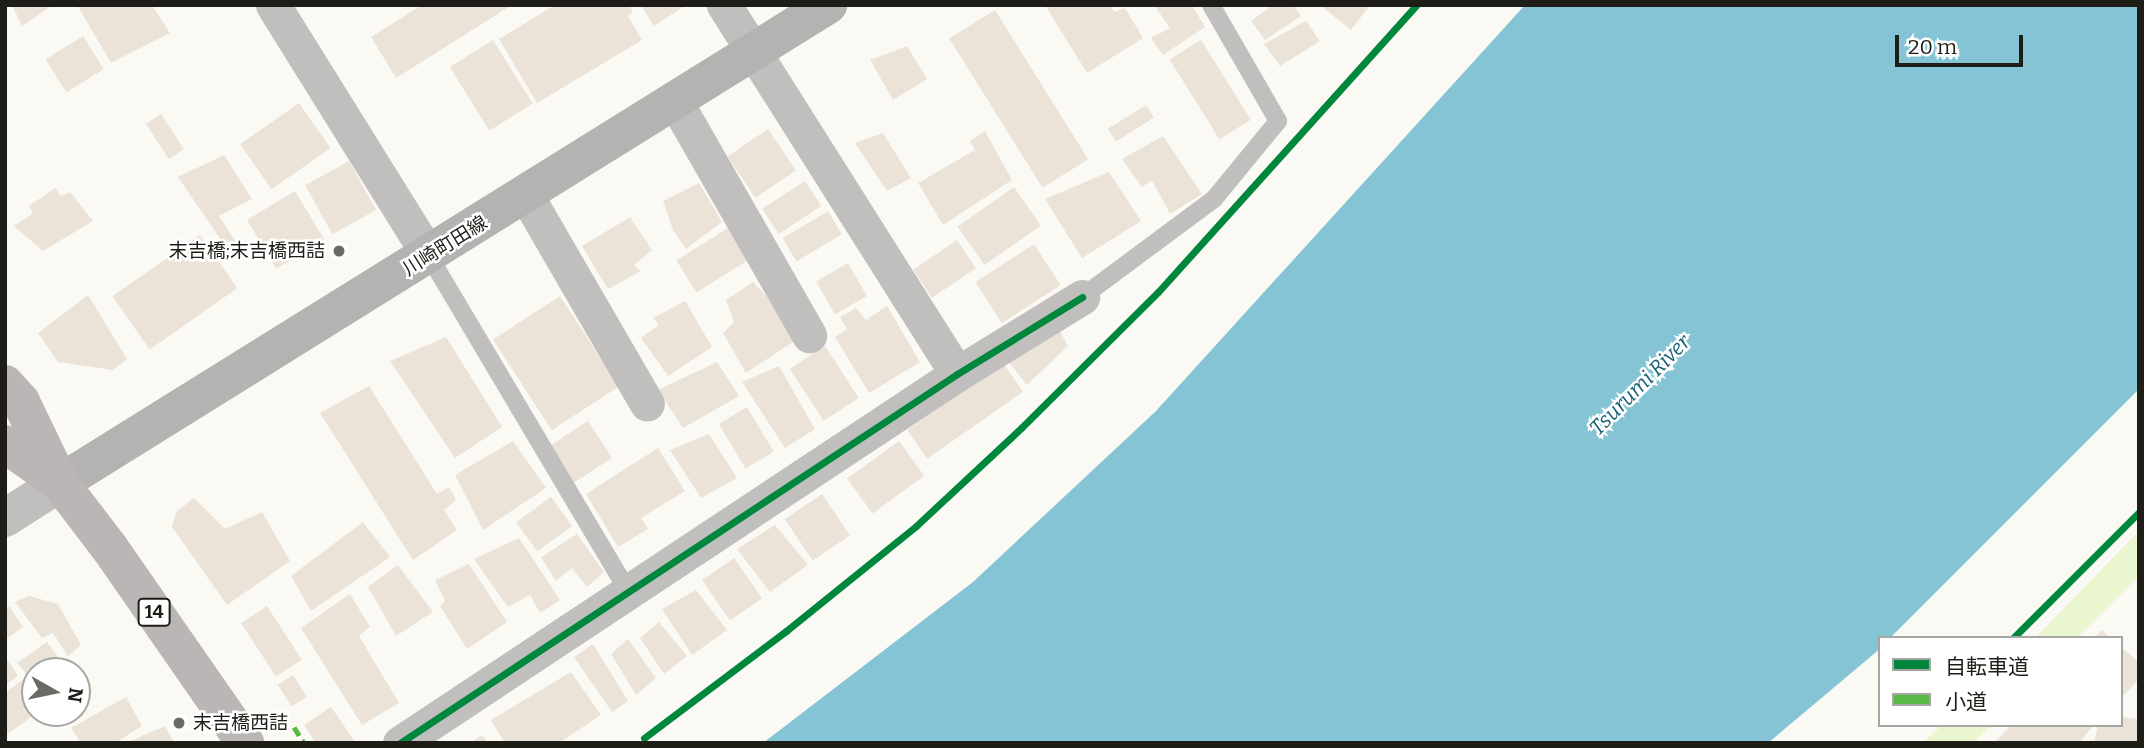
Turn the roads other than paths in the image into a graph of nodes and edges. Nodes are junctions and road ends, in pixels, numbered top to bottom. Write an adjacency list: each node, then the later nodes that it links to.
1 (273, 5): 8 (street)
2 (724, 5): 5 (street)
3 (828, 5): 5 (main road, 川崎町田線)
4 (1211, 5): 9 (lane)
5 (754, 51): 6 (main road, 川崎町田線); 11 (street)
6 (675, 101): 7 (main road, 川崎町田線); 10 (street)
7 (526, 195): 8 (main road, 川崎町田線); 13 (street)
8 (429, 256): 15 (main road, 川崎町田線); 17 (lane)
9 (1082, 297): 11 (street)
10 (809, 335)
11 (957, 374): 17 (street)
12 (5, 384): 15 (main road, 14)
13 (647, 404)
14 (5, 444): 15 (main road, 14)
15 (60, 483): 16 (street); 18 (main road, 14)
16 (5, 518)
17 (627, 590): 19 (street)
18 (245, 743)
19 (400, 743)

